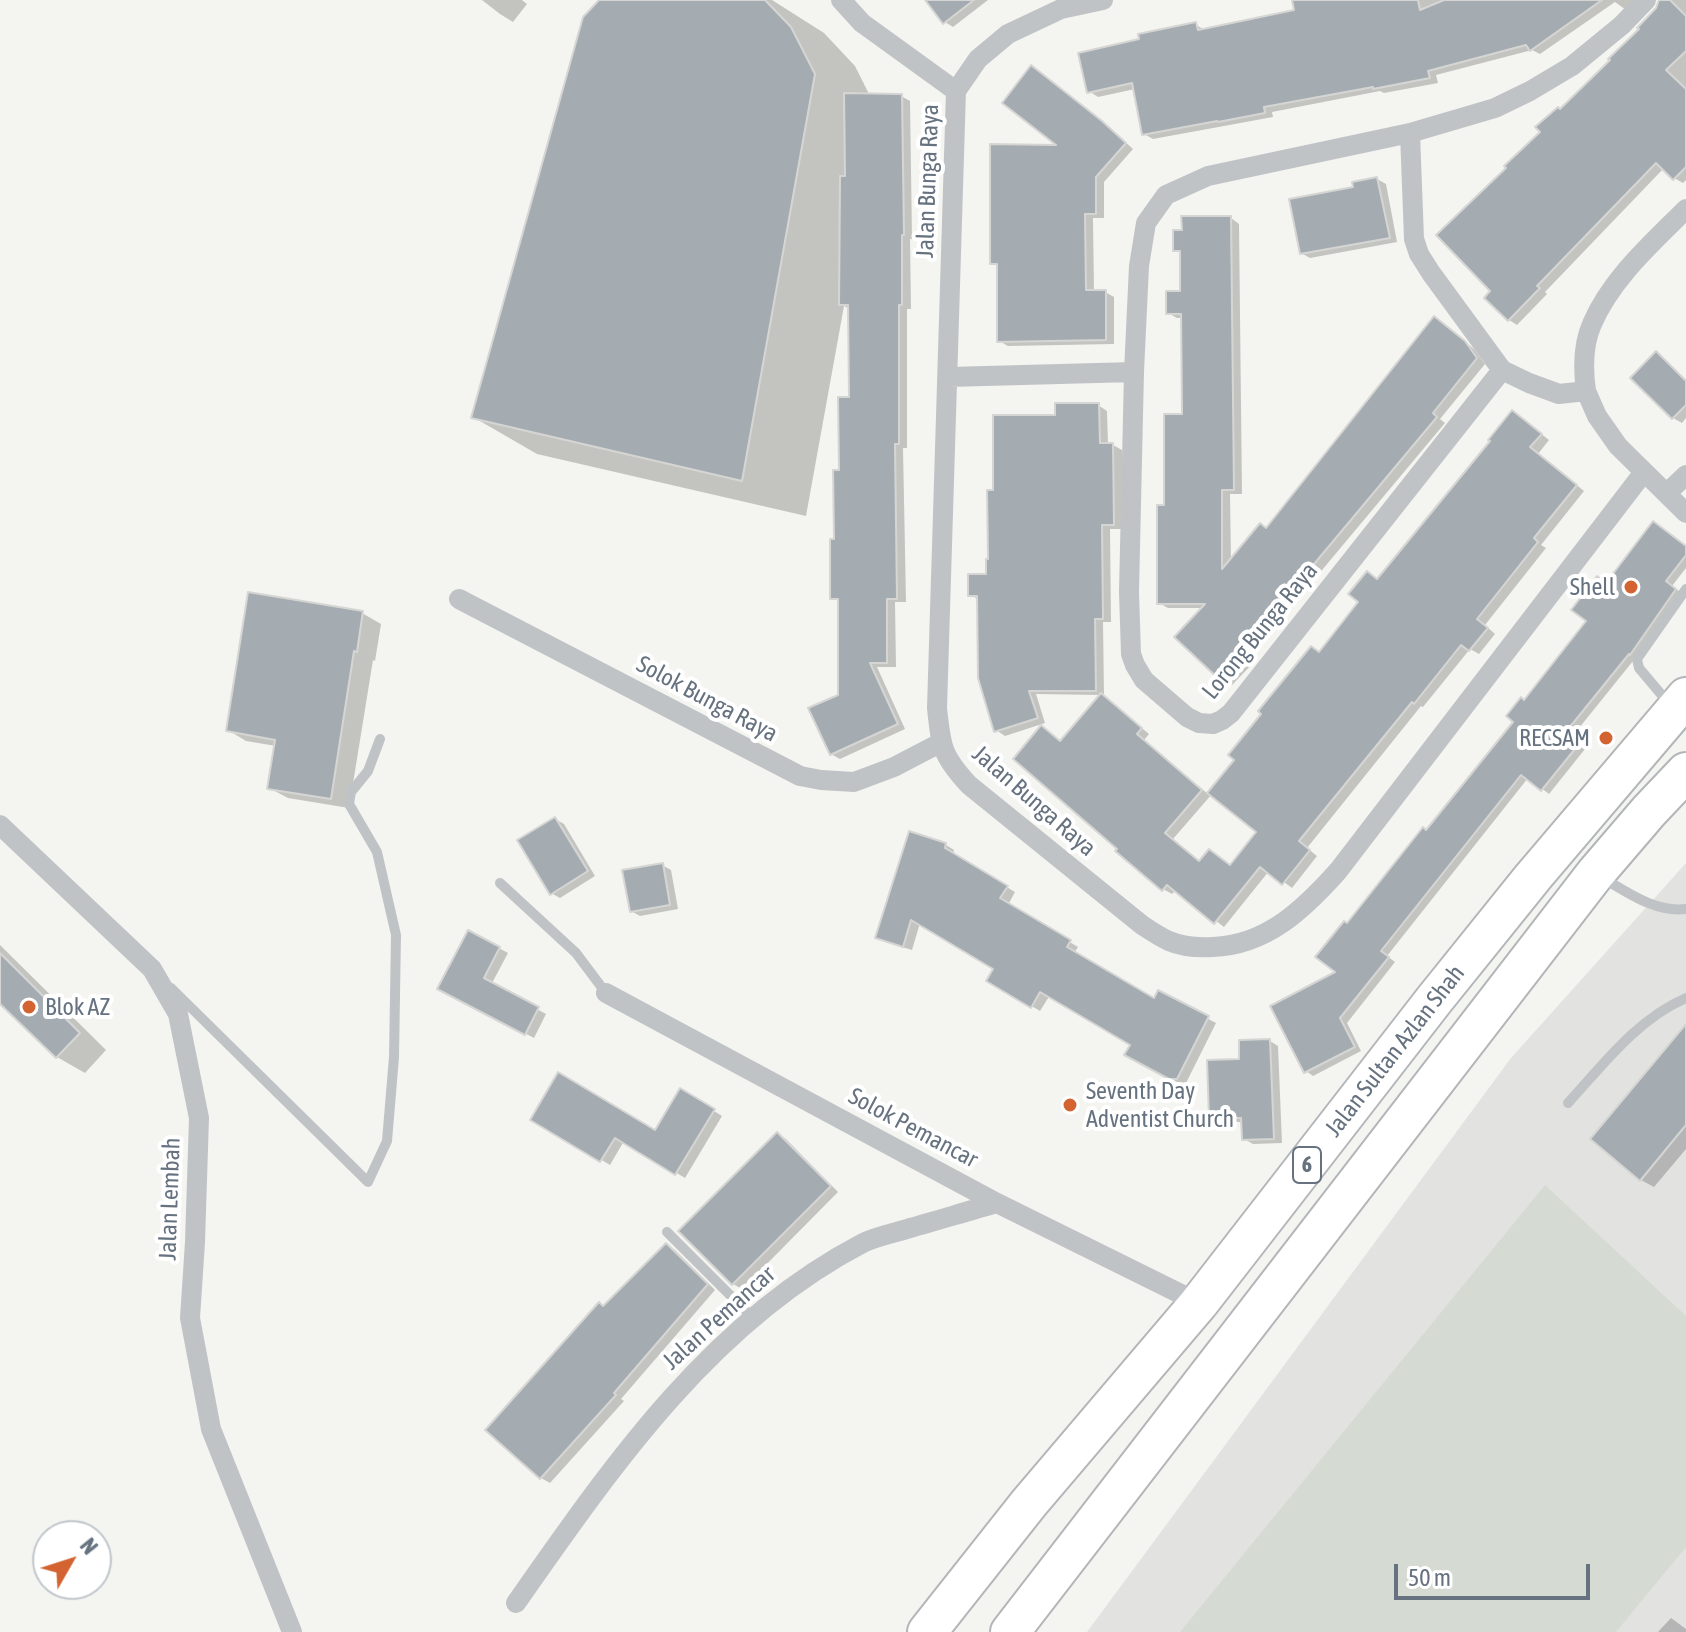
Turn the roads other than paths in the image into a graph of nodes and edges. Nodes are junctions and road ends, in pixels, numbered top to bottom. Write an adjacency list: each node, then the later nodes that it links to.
1 (841, 0): 4 (street)
2 (1103, 0): 4 (street, Jalan Bunga Raya)
3 (1646, 0): 5 (street, Lorong Bunga Raya)
4 (956, 91): 9 (street, Jalan Bunga Raya)
5 (1410, 133): 7 (street); 8 (street, Lorong Bunga Raya)
6 (1686, 209): 10 (street)
7 (1502, 370): 8 (street, Lorong Bunga Raya); 10 (street)
8 (1134, 372): 9 (street)
9 (948, 377): 19 (street, Jalan Bunga Raya)
10 (1586, 391): 11 (street)
11 (1644, 472): 13 (street); 19 (street, Jalan Bunga Raya)
12 (1686, 475): 13 (street)
13 (1667, 493): 14 (street)
14 (1686, 513)
15 (1686, 589): 17 (lane)
16 (459, 599): 19 (street, Solok Bunga Raya)
17 (1680, 704): 31 (highway, Jalan Sultan Azlan Shah / 6)
18 (380, 739): 25 (lane)
19 (940, 743)
20 (1686, 772): 22 (highway, Jalan Sultan Azlan Shah / 6)
21 (0, 825): 25 (street, Jalan Lembah)
22 (1595, 874): 24 (lane); 36 (highway, Jalan Sultan Azlan Shah / 6)
23 (500, 883): 26 (lane)
24 (1686, 909)
25 (152, 969): 34 (street, Jalan Lembah)
26 (606, 993): 29 (street, Solok Pemancar)
27 (1686, 998): 28 (lane)
28 (1568, 1103)
29 (997, 1203): 31 (street, Solok Pemancar); 32 (street, Jalan Pemancar)
30 (667, 1232): 32 (lane)
31 (1199, 1303): 35 (highway, Jalan Sultan Azlan Shah / 6)
32 (753, 1318): 33 (street, Jalan Pemancar)
33 (516, 1603)
34 (292, 1632)
35 (927, 1632)
36 (1010, 1632)

